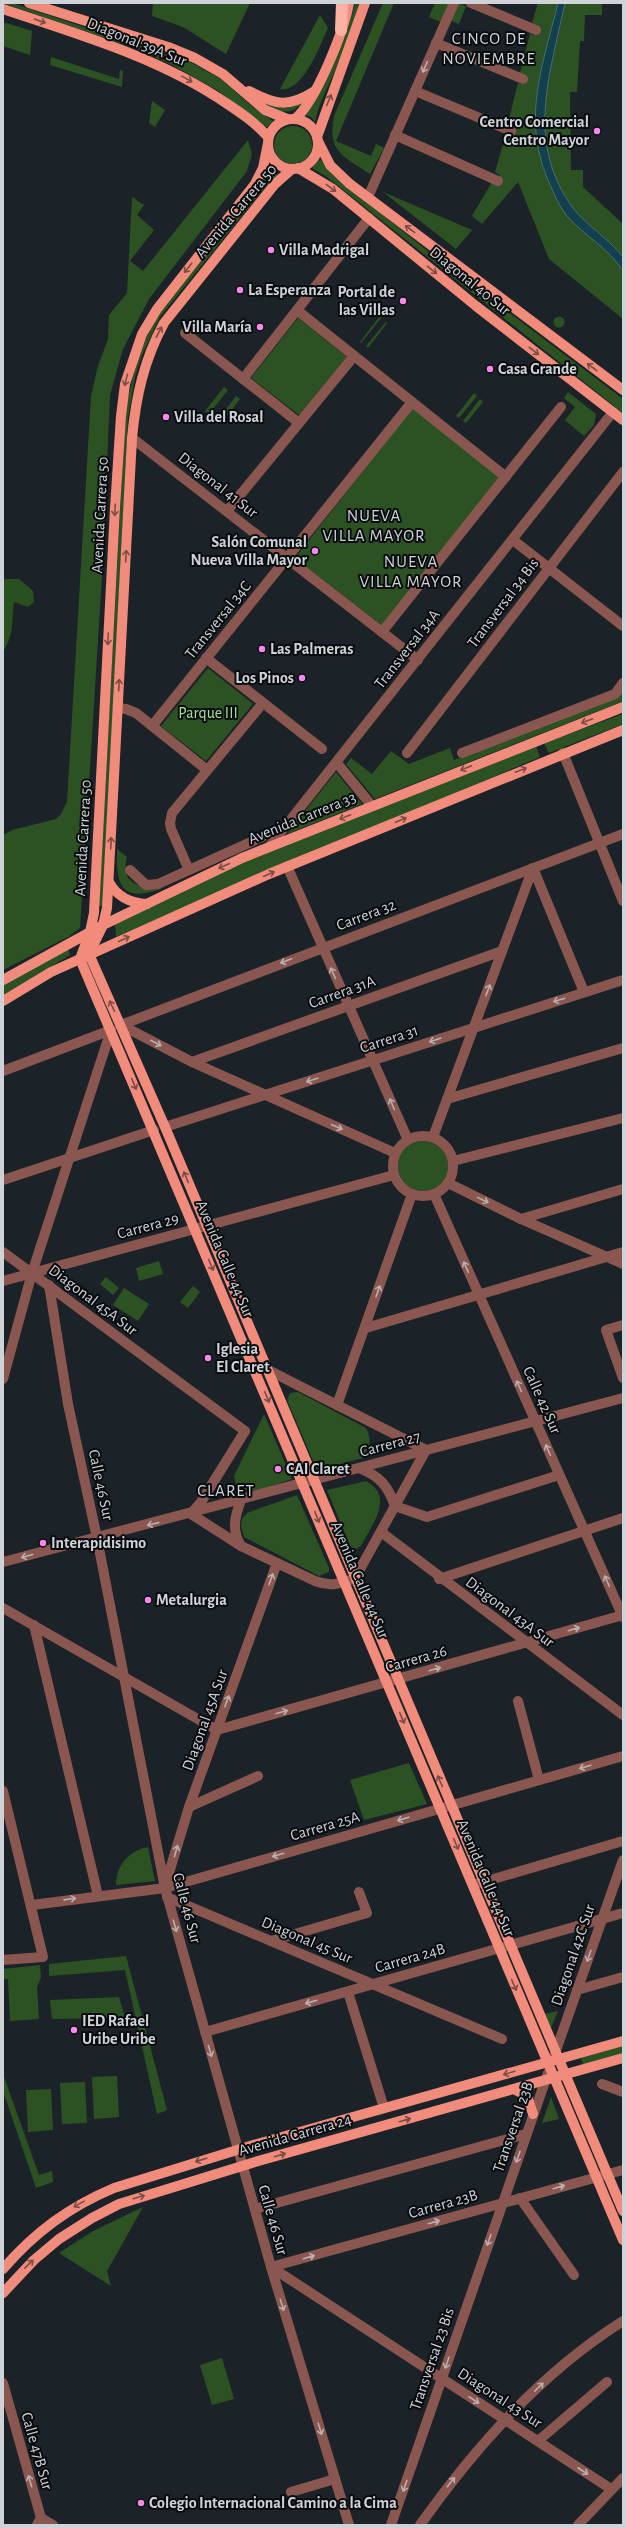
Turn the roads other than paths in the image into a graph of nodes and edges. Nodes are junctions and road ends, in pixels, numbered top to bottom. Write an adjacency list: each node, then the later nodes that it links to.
1 (28, 3): 12 (main road, Diagonal 39A Sur)
2 (342, 3): 8 (highway)
3 (349, 3): 8 (main road)
4 (365, 3): 18 (main road, one-way to 4)
5 (454, 3): 10 (street)
6 (471, 3): 9 (street)
7 (3, 9): 19 (main road, Diagonal 39A Sur, one-way to 19)
8 (341, 30): 13 (main road)
9 (536, 30)
10 (436, 44): 11 (street); 14 (street, one-way to 14)
11 (523, 79)
12 (238, 86): 13 (main road); 15 (main road, Diagonal 39A Sur)
13 (315, 91): 15 (main road)
14 (415, 91): 16 (street); 17 (street)
15 (291, 119): 18 (main road); 19 (main road)
16 (511, 131)
17 (396, 135): 21 (street); 22 (street)
18 (317, 139): 20 (main road); 22 (main road, Diagonal 40 Sur)
19 (268, 140): 20 (main road); 72 (main road, Avenida Carrera 50, one-way to 72)
20 (295, 168): 23 (main road, Diagonal 40 Sur, one-way to 23); 34 (main road, Avenida Carrera 50, one-way to 20)
21 (498, 181)
22 (368, 197): 28 (main road, Diagonal 40 Sur, one-way to 22)
23 (369, 218): 24 (street); 31 (main road, Diagonal 40 Sur, one-way to 31)
24 (298, 311): 26 (street); 27 (street)
25 (185, 333): 27 (street)
26 (354, 356): 29 (street); 33 (street)
27 (244, 379): 33 (street)
28 (623, 390)
29 (412, 402): 38 (street); 41 (street, Transversal 34C)
30 (562, 407): 38 (street)
31 (613, 412): 32 (main road, Diagonal 40 Sur); 40 (street, Transversal 34A)
32 (623, 420)
33 (299, 423): 39 (street)
34 (132, 438): 35 (street, Diagonal 41 Sur); 36 (main road, Avenida Carrera 50)
35 (151, 452): 36 (street); 39 (street, Diagonal 41 Sur)
36 (131, 465): 50 (main road, Avenida Carrera 50, one-way to 36)
37 (623, 472): 42 (street, Transversal 34 Bis)
38 (506, 477): 44 (street)
39 (227, 511): 41 (street, Diagonal 41 Sur)
40 (513, 540): 42 (street); 46 (street, Transversal 34A)
41 (287, 558): 44 (street, Diagonal 41 Sur); 45 (street, Transversal 34C)
42 (548, 568): 43 (street); 55 (street, Transversal 34 Bis)
43 (623, 626)
44 (382, 632): 46 (street, Diagonal 41 Sur)
45 (206, 658): 48 (street); 51 (street, Transversal 34C)
46 (418, 660): 57 (street, Transversal 34A)
47 (623, 683): 54 (street)
48 (263, 703): 53 (street); 58 (street)
49 (623, 707): 59 (main road, Avenida Carrera 33, one-way to 59)
50 (118, 708): 51 (street); 68 (main road, Avenida Carrera 50, one-way to 50)
51 (152, 726): 58 (street)
52 (623, 730): 56 (main road)
53 (322, 749)
54 (462, 752)
55 (407, 753)
56 (563, 753): 62 (street); 64 (main road, one-way to 56)
57 (337, 763): 59 (street); 63 (street, Transversal 34A)
58 (207, 770): 67 (street)
59 (372, 806): 63 (main road, Avenida Carrera 33, one-way to 63)
60 (623, 834): 62 (street, Carrera 32)
61 (262, 837): 67 (street)
62 (600, 843): 65 (street, Carrera 32); 69 (street)
63 (269, 847): 70 (main road, Avenida Carrera 33, one-way to 70)
64 (287, 866): 73 (street); 75 (main road, one-way to 64)
65 (533, 868): 73 (street, Carrera 32); 74 (street); 78 (street)
66 (130, 870): 67 (street)
67 (189, 870)
68 (108, 882): 70 (main road); 71 (main road, Avenida Carrera 50)
69 (623, 901)
70 (147, 904): 71 (main road, Avenida Carrera 33)
71 (103, 925): 72 (main road, Avenida Carrera 33); 75 (main road)
72 (90, 932): 75 (main road); 76 (main road, Avenida Carrera 33)
73 (322, 947): 80 (street, one-way to 73); 81 (street, Carrera 32, one-way to 81)
74 (502, 951): 80 (street, Carrera 31A); 82 (street, one-way to 74)
75 (84, 957): 79 (main road); 81 (main road, Avenida Calle 44 Sur, one-way to 75); 83 (main road, Avenida Calle 44 Sur)
76 (3, 980)
77 (623, 980): 78 (street, Carrera 31)
78 (584, 992): 82 (street, Carrera 31, one-way to 82)
79 (3, 1001)
80 (348, 1006): 85 (street); 86 (street, Carrera 31A)
81 (121, 1025): 86 (street, one-way to 86); 91 (main road, Avenida Calle 44 Sur)
82 (474, 1027): 85 (street, Carrera 31, one-way to 85); 89 (street)
83 (111, 1030): 87 (street); 92 (main road, Avenida Calle 44 Sur, one-way to 92); 96 (street, Diagonal 45A Sur)
84 (623, 1048): 89 (street)
85 (372, 1060): 88 (street, Carrera 31, one-way to 88); 94 (street, one-way to 85)
86 (192, 1062): 88 (street)
87 (3, 1071)
88 (266, 1095): 91 (street, Carrera 31); 95 (street, one-way to 95)
89 (447, 1099): 93 (street)
90 (623, 1118): 97 (street)
91 (165, 1127): 105 (main road, Avenida Calle 44 Sur, one-way to 91)
92 (154, 1130): 96 (street); 106 (main road, Avenida Calle 44 Sur)
93 (433, 1137): 94 (street); 97 (street)
94 (408, 1140): 95 (street)
95 (396, 1154): 98 (street)
96 (69, 1158): 99 (street); 111 (street, Diagonal 45A Sur)
97 (453, 1161): 100 (street)
98 (394, 1175): 102 (street); 105 (street, Carrera 29)
99 (3, 1180)
100 (448, 1183): 103 (street); 104 (street, one-way to 104)
101 (623, 1189): 104 (street)
102 (412, 1194): 103 (street); 117 (street, one-way to 102)
103 (434, 1194): 115 (street, Calle 42 Sur, one-way to 103)
104 (521, 1219): 109 (street)
105 (207, 1226): 106 (street, Carrera 29); 118 (main road, Avenida Calle 44 Sur)
106 (196, 1229): 111 (street, Carrera 29); 128 (main road, Avenida Calle 44 Sur, one-way to 128)
107 (3, 1252): 111 (street)
108 (623, 1252): 109 (street)
109 (607, 1257): 110 (street); 115 (street)
110 (621, 1263): 112 (street)
111 (32, 1273): 113 (street, Carrera 29); 114 (street, Diagonal 45A Sur); 120 (street)
112 (623, 1274)
113 (3, 1281)
114 (49, 1285): 131 (street, Diagonal 45A Sur); 135 (street, Calle 46 Sur)
115 (479, 1295): 117 (street); 123 (street, Calle 42 Sur, one-way to 115)
116 (623, 1325): 119 (street)
117 (366, 1328): 122 (street)
118 (268, 1370): 122 (street); 127 (main road, Avenida Calle 44 Sur)
119 (623, 1378)
120 (3, 1379)
121 (623, 1398): 123 (street, Carrera 27)
122 (337, 1405): 124 (street)
123 (535, 1421): 124 (street, Carrera 27); 126 (street, Calle 42 Sur, one-way to 123)
124 (426, 1450): 125 (street, Carrera 27); 130 (street)
125 (359, 1468): 127 (street, Carrera 27); 130 (street)
126 (559, 1475): 130 (street); 133 (street, Calle 42 Sur)
127 (314, 1480): 128 (street, Carrera 27); 139 (main road, Avenida Calle 44 Sur)
128 (302, 1483): 129 (street, Carrera 27); 141 (main road, Avenida Calle 44 Sur, one-way to 141)
129 (241, 1500): 131 (street, Carrera 27); 136 (street)
130 (395, 1506): 134 (street)
131 (191, 1514): 135 (street, Carrera 27, one-way to 135); 136 (street)
132 (623, 1518): 133 (street)
133 (584, 1530): 140 (street); 143 (street, Calle 42 Sur, one-way to 133)
134 (381, 1532): 139 (street); 140 (street, Diagonal 43A Sur)
135 (97, 1538): 137 (street, Carrera 27, one-way to 137); 146 (street, Calle 46 Sur)
136 (241, 1546): 138 (street)
137 (3, 1562)
138 (276, 1563): 141 (street); 151 (street, Diagonal 45A Sur, one-way to 138)
139 (355, 1578): 141 (street); 147 (main road, Avenida Calle 44 Sur)
140 (439, 1579): 145 (street, Diagonal 43A Sur)
141 (344, 1583): 148 (main road, Avenida Calle 44 Sur)
142 (3, 1608): 144 (street)
143 (623, 1616): 145 (street, Carrera 26, one-way to 143)
144 (34, 1625): 146 (street); 163 (street)
145 (526, 1643): 147 (street, Carrera 26, one-way to 145); 150 (street, Diagonal 43A Sur)
146 (122, 1675): 151 (street); 162 (street, Calle 46 Sur)
147 (398, 1680): 148 (street, Carrera 26); 157 (main road, Avenida Calle 44 Sur, one-way to 147)
148 (387, 1682): 151 (street, Carrera 26, one-way to 148); 157 (main road, Avenida Calle 44 Sur, one-way to 157)
149 (518, 1701): 154 (street)
150 (623, 1715)
151 (217, 1730): 156 (street, Diagonal 45A Sur)
152 (623, 1756): 154 (street, Carrera 25A, one-way to 154)
153 (258, 1776): 156 (street)
154 (539, 1780): 157 (street, Carrera 25A)
155 (3, 1791): 164 (street)
156 (189, 1807): 162 (street, Diagonal 45A Sur, one-way to 156)
157 (446, 1807): 160 (main road, Avenida Calle 44 Sur); 162 (street, Carrera 25A, one-way to 162)
158 (623, 1841): 160 (street)
159 (623, 1860): 166 (street, Diagonal 42C Sur)
160 (478, 1884): 168 (main road, Avenida Calle 44 Sur); 169 (main road, Avenida Calle 44 Sur)
161 (360, 1892): 167 (street)
162 (166, 1893): 163 (street, Carrera 25A); 167 (street, Diagonal 45 Sur); 175 (street, Calle 46 Sur, one-way to 175)
163 (98, 1896): 164 (street, Carrera 25A, one-way to 163)
164 (32, 1905): 170 (street)
165 (623, 1913): 166 (street, Carrera 24B)
166 (602, 1920): 168 (street, Carrera 24B); 173 (street, Diagonal 42C Sur, one-way to 173)
167 (271, 1941): 172 (street, Diagonal 45 Sur)
168 (510, 1946): 169 (street, Carrera 24B); 179 (main road, Avenida Calle 44 Sur)
169 (499, 1949): 172 (street, Carrera 24B); 179 (main road, Avenida Calle 44 Sur, one-way to 179)
170 (3, 1960)
171 (623, 1977): 173 (street)
172 (373, 1984): 174 (street, Carrera 24B); 176 (street, Diagonal 45 Sur)
173 (577, 1990): 179 (street, Diagonal 42C Sur)
174 (348, 1992): 175 (street, Carrera 24B, one-way to 175); 185 (street)
175 (205, 2032): 188 (street, Calle 46 Sur, one-way to 188)
176 (502, 2039)
177 (623, 2041): 179 (main road, Avenida Carrera 24)
178 (623, 2058): 180 (main road, Avenida Carrera 24)
179 (552, 2061): 180 (main road, Avenida Calle 44 Sur); 181 (street, Transversal 23B); 185 (main road, Avenida Carrera 24, one-way to 185)
180 (564, 2075): 181 (main road, Avenida Carrera 24); 191 (main road, Avenida Calle 44 Sur)
181 (550, 2079): 183 (main road, Avenida Carrera 24); 186 (street, Transversal 23B); 191 (main road, Avenida Calle 44 Sur)
182 (602, 2084): 184 (street)
183 (514, 2089): 186 (main road); 189 (main road, Avenida Carrera 24, one-way to 183)
184 (623, 2092)
185 (384, 2108): 188 (main road, Avenida Carrera 24)
186 (533, 2114): 187 (street, Transversal 23B)
187 (526, 2134): 193 (street, Transversal 23B, one-way to 193); 194 (street)
188 (238, 2149): 189 (street, Calle 46 Sur); 197 (main road, Avenida Carrera 24, one-way to 197)
189 (242, 2166): 194 (street, Calle 46 Sur); 200 (main road, Avenida Carrera 24, one-way to 189)
190 (623, 2170): 191 (street, Carrera 23B)
191 (601, 2176): 192 (street, Carrera 23B, one-way to 191); 195 (main road, Avenida Calle 44 Sur); 196 (main road, Avenida Calle 44 Sur)
192 (520, 2198): 193 (street, Carrera 23B); 199 (street)
193 (502, 2203): 198 (street, Carrera 23B, one-way to 193); 202 (street, Transversal 23 Bis, one-way to 202)
194 (255, 2209): 198 (street, Calle 46 Sur)
195 (623, 2211)
196 (623, 2240)
197 (4, 2267)
198 (271, 2268): 202 (street, Diagonal 43 Sur); 208 (street, Calle 46 Sur, one-way to 208)
199 (574, 2275)
200 (3, 2293)
201 (623, 2321): 205 (street, one-way to 201)
202 (442, 2378): 205 (street, Diagonal 43 Sur, one-way to 205); 214 (street, Transversal 23 Bis, one-way to 214)
203 (607, 2382): 206 (street)
204 (3, 2384): 211 (street, Calle 47B Sur, one-way to 204)
205 (505, 2420): 206 (street, Diagonal 43 Sur); 215 (street, one-way to 205)
206 (538, 2441): 209 (street, Diagonal 43 Sur, one-way to 209)
207 (623, 2478): 209 (street)
208 (335, 2479): 210 (street); 213 (street, Calle 46 Sur)
209 (611, 2489): 216 (street)
210 (291, 2492)
211 (39, 2522): 212 (street)
212 (53, 2525)
213 (349, 2525)
214 (391, 2525)
215 (420, 2525)
216 (578, 2525)

